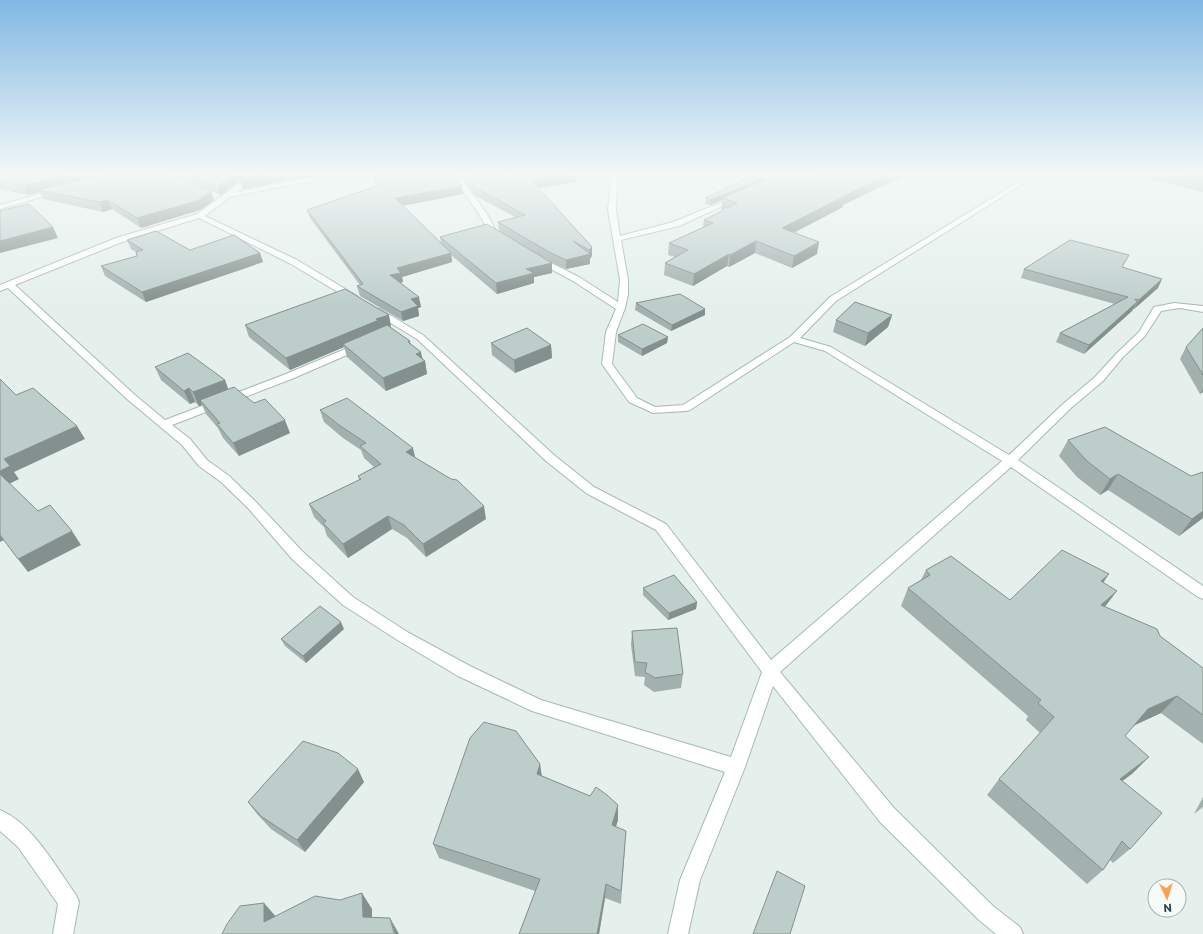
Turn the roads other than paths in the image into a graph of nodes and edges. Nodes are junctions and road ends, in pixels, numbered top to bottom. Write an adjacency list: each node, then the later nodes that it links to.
1 (191, 219): 10 (street)
2 (205, 219): 14 (street)
3 (486, 219): 8 (street)
4 (613, 219): 7 (street)
5 (689, 219): 7 (street)
6 (963, 219): 16 (street)
7 (617, 239): 12 (street)
8 (506, 240)
9 (532, 256): 12 (street)
10 (10, 285): 11 (street); 18 (street)
11 (0, 288)
12 (621, 308): 16 (street)
13 (1203, 309): 19 (street)
14 (403, 327): 15 (street); 21 (street)
15 (389, 333)
16 (792, 339): 19 (street)
17 (368, 342): 18 (street)
18 (164, 424): 22 (street)
19 (1010, 461): 20 (street); 21 (street)
20 (1203, 593)
21 (770, 671): 22 (street); 26 (street)
22 (736, 767): 25 (street)
23 (0, 819): 24 (street)
24 (63, 934)
25 (678, 934)
26 (1013, 934)

